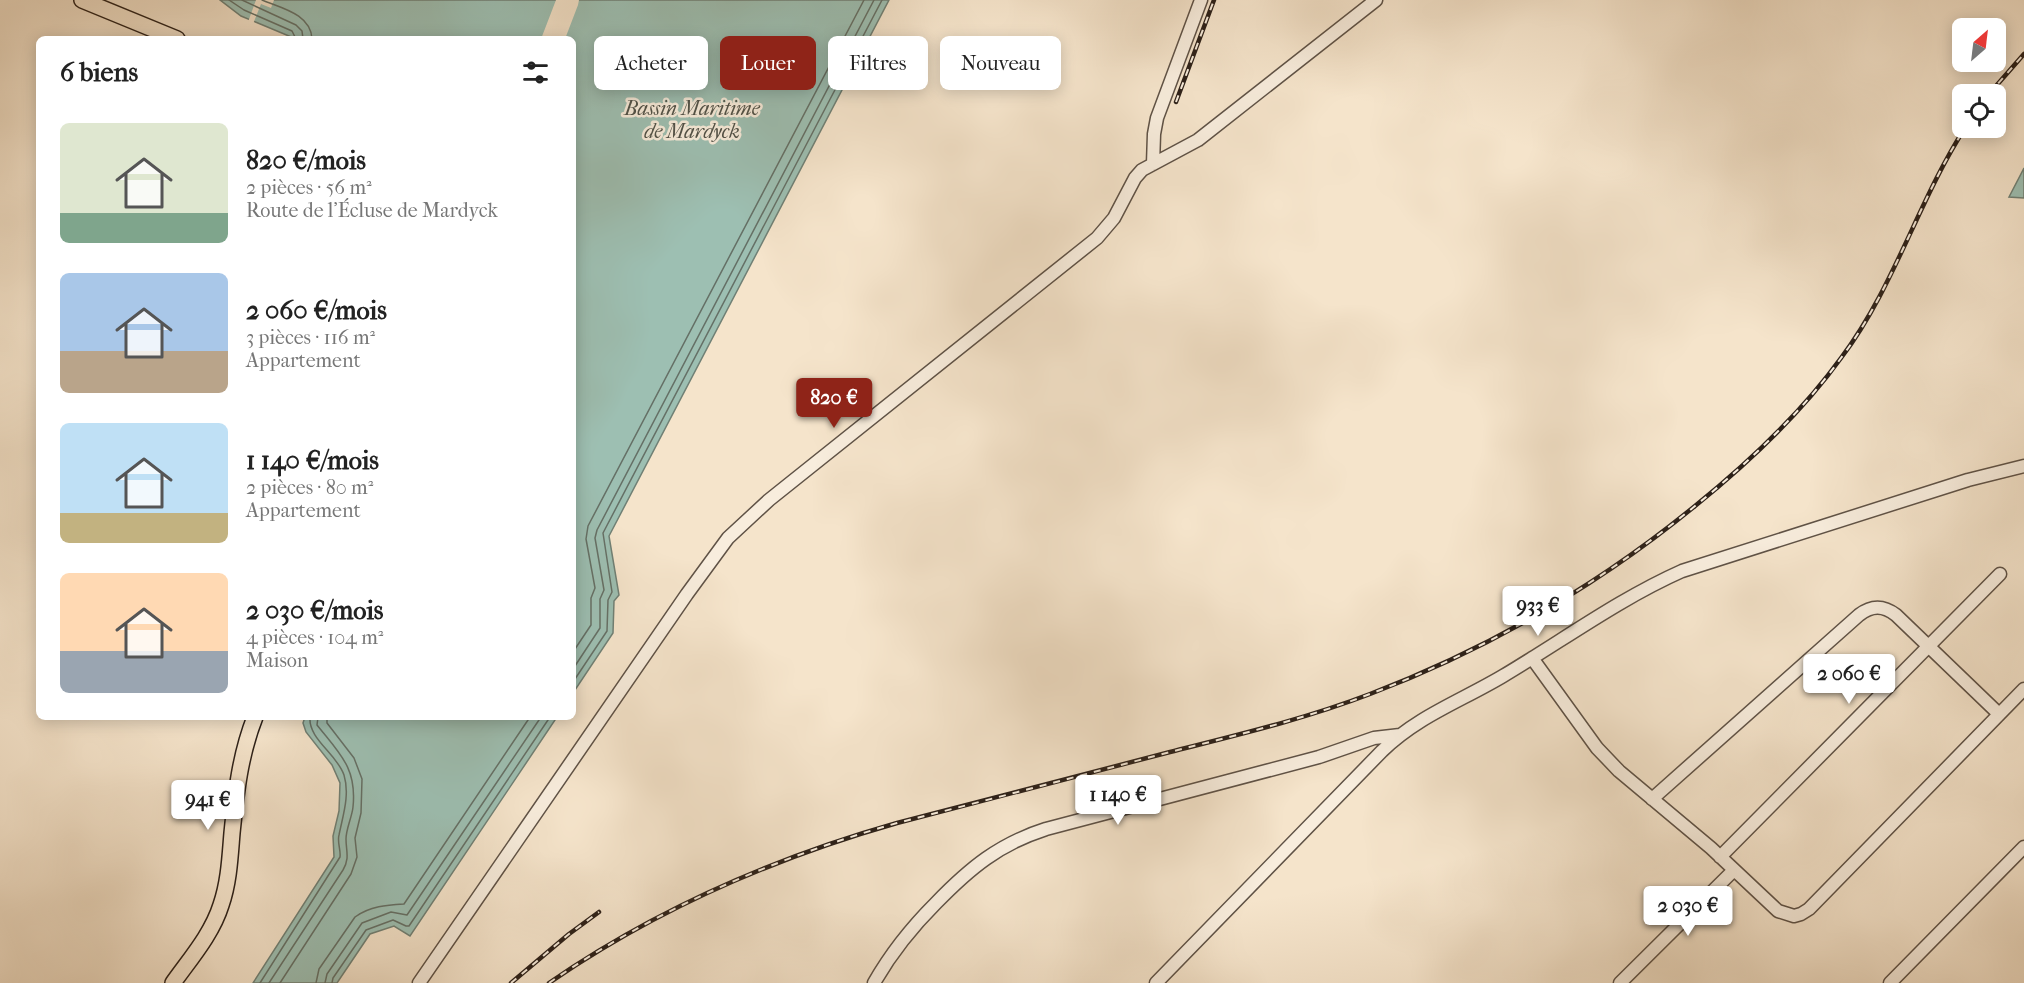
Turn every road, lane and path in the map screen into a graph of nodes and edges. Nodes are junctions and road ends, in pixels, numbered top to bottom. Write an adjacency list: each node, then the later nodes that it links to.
1 (82, 0): 5 (main road)
2 (102, 0): 6 (main road)
3 (1201, 0): 7 (street)
4 (1376, 0): 7 (street)
5 (170, 36)
6 (180, 36)
7 (1153, 164): 23 (street)
8 (2024, 466): 11 (street)
9 (2000, 574): 10 (street)
10 (1929, 645): 13 (street); 17 (street); 19 (street)
11 (1532, 658): 16 (street); 17 (street)
12 (2024, 689): 13 (street)
13 (1999, 714): 20 (street)
14 (246, 720): 21 (main road)
15 (254, 720): 21 (main road)
16 (1400, 735): 24 (street); 25 (street)
17 (1652, 799): 19 (street)
18 (2024, 847): 27 (street)
19 (1720, 857): 20 (street)
20 (1734, 870): 26 (street)
21 (192, 955): 22 (main road)
22 (173, 983)
23 (420, 983)
24 (873, 983)
25 (1156, 983)
26 (1620, 983)
27 (1890, 983)

